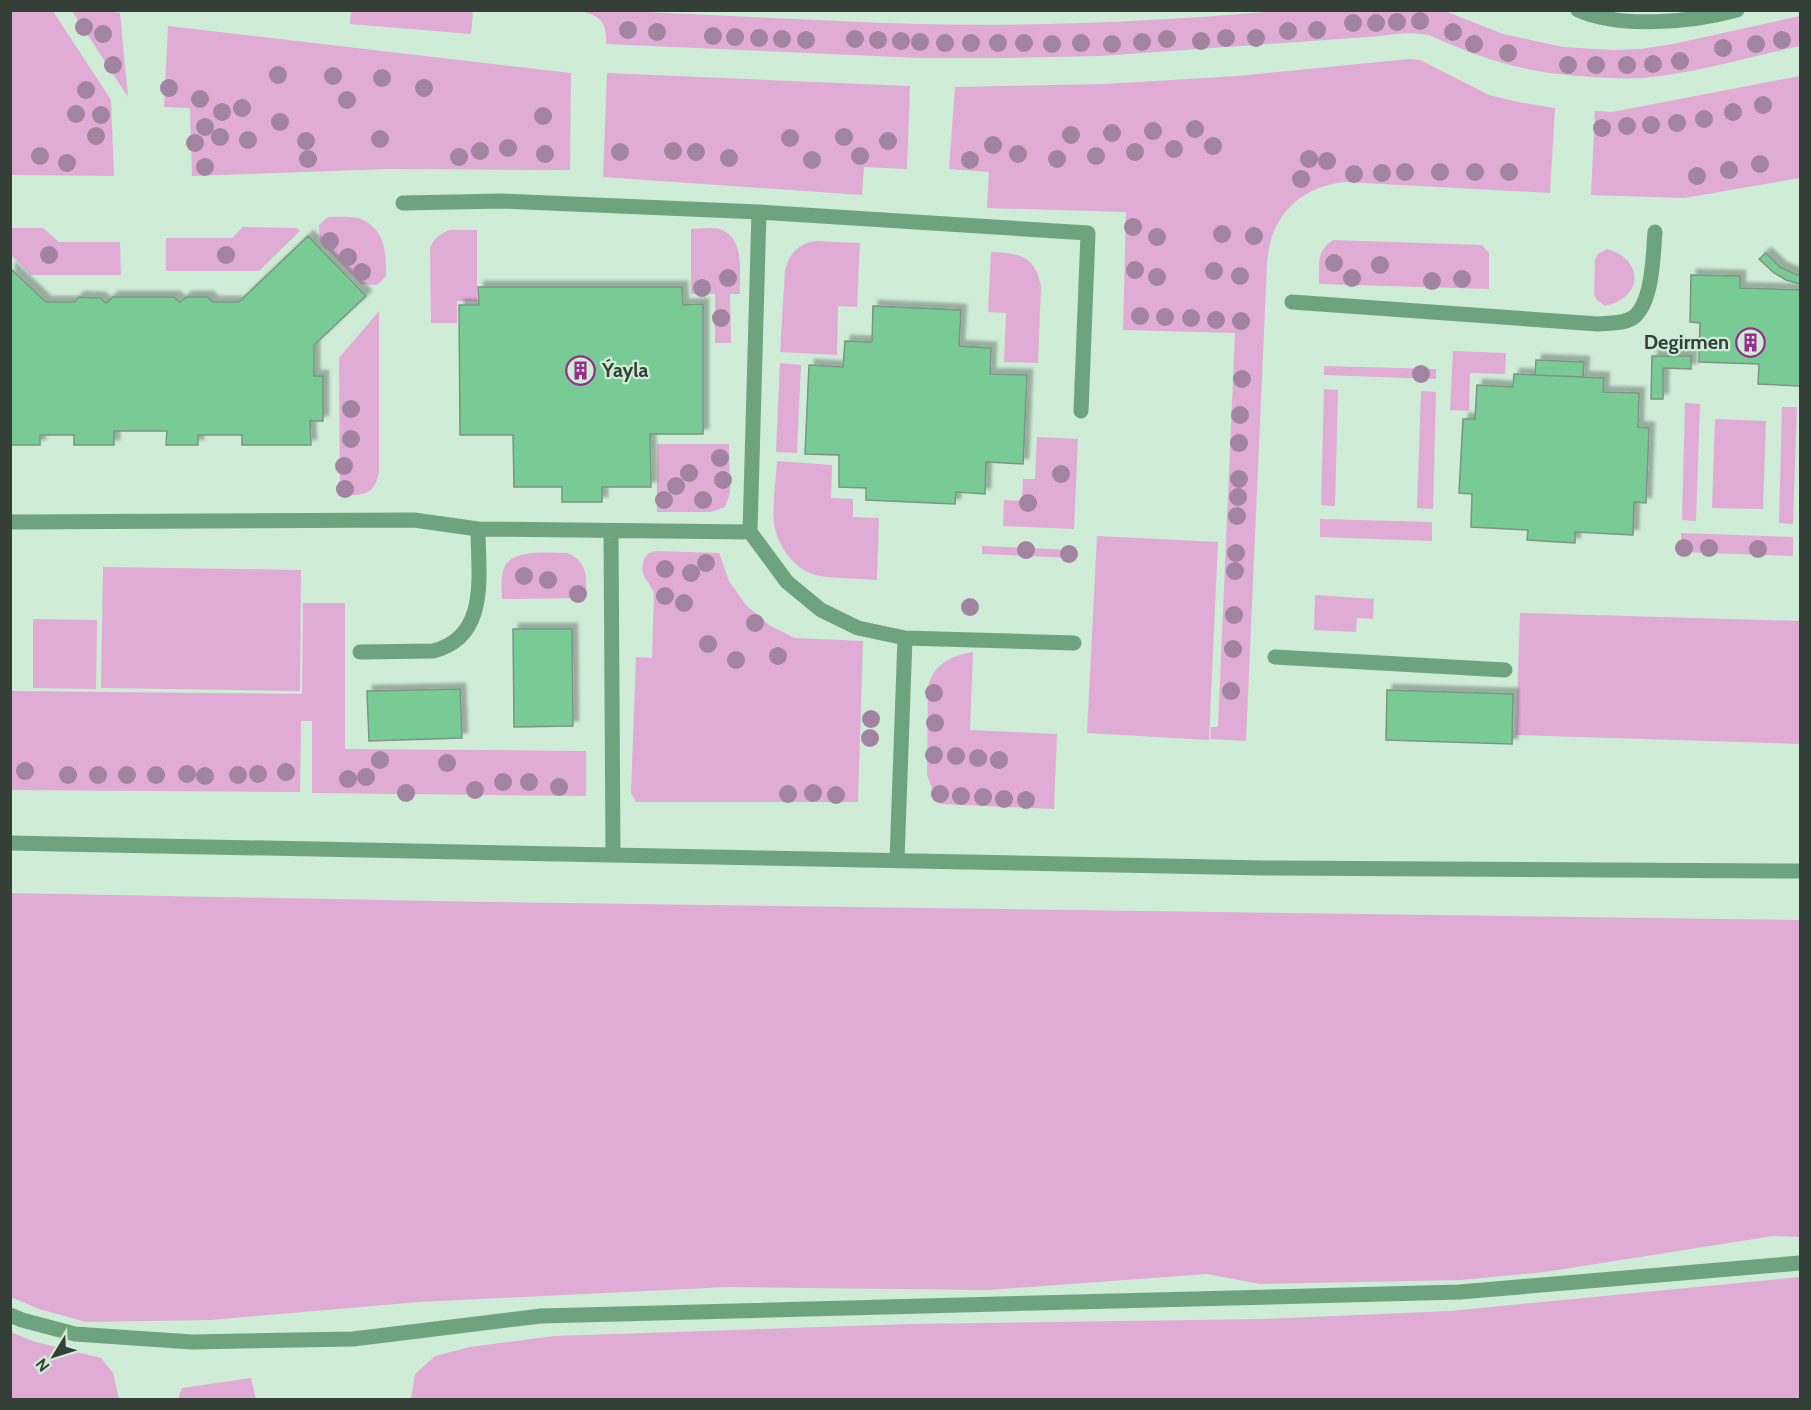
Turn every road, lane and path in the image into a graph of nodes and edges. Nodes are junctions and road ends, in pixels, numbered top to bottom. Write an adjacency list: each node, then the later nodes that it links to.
1 (1578, 10): 2 (street)
2 (1737, 10)
3 (403, 202): 4 (street)
4 (759, 212): 7 (street); 11 (street)
5 (1655, 232): 6 (street)
6 (1292, 302)
7 (1081, 411)
8 (10, 522): 9 (street)
9 (478, 530): 10 (street); 14 (street)
10 (611, 531): 11 (street); 18 (street)
11 (750, 532): 12 (street)
12 (905, 638): 13 (street); 19 (street)
13 (1074, 643)
14 (360, 652)
15 (1275, 657): 16 (street)
16 (1505, 670)
17 (10, 843): 18 (street)
18 (613, 854): 19 (street)
19 (897, 860): 20 (street)
20 (1800, 871)
21 (1800, 1263): 22 (street)
22 (10, 1315)

